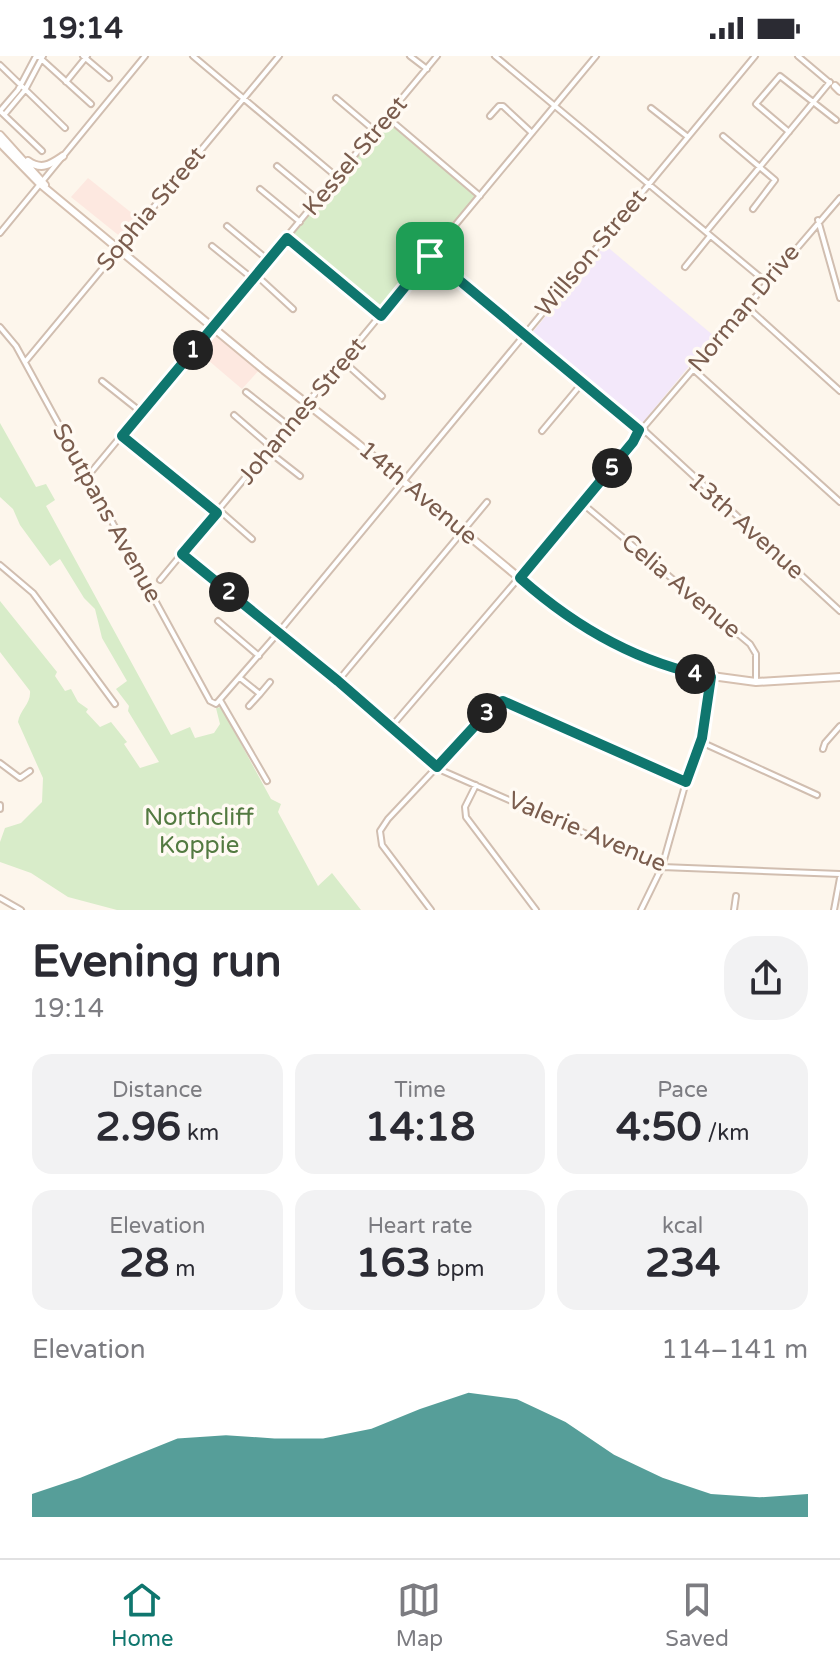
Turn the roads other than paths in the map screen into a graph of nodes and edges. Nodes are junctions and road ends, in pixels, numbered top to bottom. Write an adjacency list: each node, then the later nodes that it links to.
1 (145, 56): 38 (street)
2 (191, 56): 19 (street)
3 (279, 56): 19 (street, Sophia Street)
4 (410, 56): 13 (street)
5 (437, 56): 13 (street, Kessel Street)
6 (495, 56): 22 (street)
7 (596, 56): 22 (street, Johannes Street)
8 (755, 56): 34 (street, Willson Street)
9 (798, 56): 16 (street)
10 (39, 57): 15 (street); 17 (street)
11 (85, 57): 14 (street); 15 (street)
12 (0, 65): 17 (street)
13 (427, 69): 26 (street, Kessel Street)
14 (109, 78)
15 (66, 83): 21 (street)
16 (836, 87): 20 (street)
17 (23, 88): 24 (street); 28 (street)
18 (336, 98): 29 (street)
19 (242, 100): 41 (street); 56 (street, Sophia Street)
20 (813, 102): 27 (street); 30 (street); 30 (street)
21 (91, 104)
22 (555, 106): 31 (street, Johannes Street); 43 (street)
23 (651, 108): 34 (street)
24 (2, 112): 36 (street)
25 (490, 116): 31 (street)
26 (387, 117): 29 (street, Kessel Street); 45 (street)
27 (836, 120)
28 (65, 128)
29 (375, 131): 41 (street, Kessel Street)
30 (789, 132): 40 (street)
31 (532, 133): 45 (street, Johannes Street)
32 (0, 135): 37 (main road, 14th Avenue)
33 (723, 136): 40 (street)
34 (688, 137): 43 (street, Willson Street)
35 (0, 143): 42 (main road, 14th Avenue)
36 (42, 151)
37 (16, 152): 38 (main road); 42 (main road, 14th Avenue)
38 (63, 156): 42 (street)
39 (277, 166): 47 (street)
40 (760, 167): 48 (street); 53 (street)
41 (337, 177): 47 (street, Kessel Street)
42 (40, 181): 52 (street); 56 (main road, 14th Avenue)
43 (648, 185): 53 (street); 68 (street, Willson Street)
44 (260, 189): 50 (street)
45 (480, 196): 57 (street, Johannes Street)
46 (840, 198): 49 (street, Norman Drive)
47 (318, 200): 50 (street, Kessel Street)
48 (753, 209)
49 (818, 220): 61 (street, Norman Drive); 62 (street)
50 (300, 222): 54 (street, Kessel Street)
51 (227, 226): 58 (street)
52 (0, 233)
53 (708, 234): 59 (street); 61 (street)
54 (287, 238): 58 (street, Kessel Street); 65 (street)
55 (212, 246): 60 (street)
56 (119, 248): 67 (main road, 14th Avenue); 70 (street, Sophia Street)
57 (430, 256): 65 (street, Johannes Street); 68 (street, 13th Avenue)
58 (268, 260): 60 (street, Kessel Street)
59 (685, 267)
60 (255, 277): 64 (street); 67 (street, Kessel Street)
61 (766, 282): 63 (street, Norman Drive)
62 (840, 298)
63 (746, 306): 71 (street, Norman Drive); 74 (street)
64 (293, 309)
65 (381, 316): 69 (street, Johannes Street)
66 (0, 327): 70 (street, Soutpans Avenue)
67 (212, 327): 77 (main road, 14th Avenue); 78 (street, Kessel Street)
68 (524, 334): 73 (street, 13th Avenue); 87 (street, Willson Street)
69 (343, 361): 76 (street); 77 (street, Johannes Street)
70 (24, 362): 86 (street, Soutpans Avenue)
71 (693, 369): 82 (street, Norman Drive); 89 (street)
72 (102, 381): 78 (street)
73 (583, 382): 81 (street); 82 (street, 13th Avenue)
74 (840, 391)
75 (246, 392): 80 (street)
76 (382, 396)
77 (307, 404): 80 (street, Johannes Street); 87 (main road, 14th Avenue)
78 (142, 412): 83 (street, Kessel Street)
79 (234, 415): 84 (street)
80 (289, 426): 84 (street, Johannes Street)
81 (542, 431)
82 (642, 431): 90 (street, Norman Drive); 98 (street, 13th Avenue)
83 (122, 436): 86 (street, Kessel Street); 91 (street)
84 (269, 449): 85 (street); 91 (street, Johannes Street)
85 (300, 476)
86 (87, 477): 109 (street, Soutpans Avenue)
87 (402, 480): 92 (main road, 14th Avenue); 100 (street, Willson Street)
88 (487, 502): 92 (street)
89 (840, 502)
90 (582, 503): 96 (street, Norman Drive); 107 (street, Celia Avenue)
91 (218, 511): 93 (street); 94 (street, Johannes Street)
92 (463, 531): 96 (main road, 14th Avenue); 105 (street)
93 (252, 539)
94 (182, 554): 97 (street, Johannes Street); 100 (street, Valerie Avenue)
95 (0, 565): 110 (street)
96 (520, 578): 103 (main road, 14th Avenue); 112 (street, Norman Drive)
97 (160, 580)
98 (840, 611)
99 (218, 621): 101 (street)
100 (278, 633): 101 (street, Willson Street); 105 (street, Valerie Avenue)
101 (259, 656): 102 (street, Willson Street)
102 (240, 677): 108 (street); 109 (street, Willson Street)
103 (711, 677): 107 (main road, 14th Avenue); 114 (street)
104 (840, 677): 107 (main road, 14th Avenue)
105 (338, 681): 112 (street, Valerie Avenue)
106 (270, 682): 108 (street)
107 (756, 682)
108 (260, 694): 111 (street)
109 (220, 700): 119 (street)
110 (115, 704)
111 (249, 706)
112 (391, 726): 117 (street, Valerie Avenue)
113 (840, 726): 115 (street)
114 (701, 742): 120 (street); 122 (street)
115 (823, 749)
116 (0, 763): 118 (street)
117 (437, 767): 120 (street); 121 (street, Valerie Avenue); 128 (street)
118 (30, 771)
119 (267, 781)
120 (686, 782): 123 (street)
121 (476, 785): 123 (street, Valerie Avenue); 129 (street)
122 (817, 795)
123 (662, 867): 124 (street, Valerie Avenue); 130 (street)
124 (840, 876): 132 (street)
125 (736, 896): 131 (street)
126 (0, 898): 127 (street)
127 (21, 910)
128 (431, 910)
129 (536, 910)
130 (641, 910)
131 (734, 910)
132 (834, 910)

